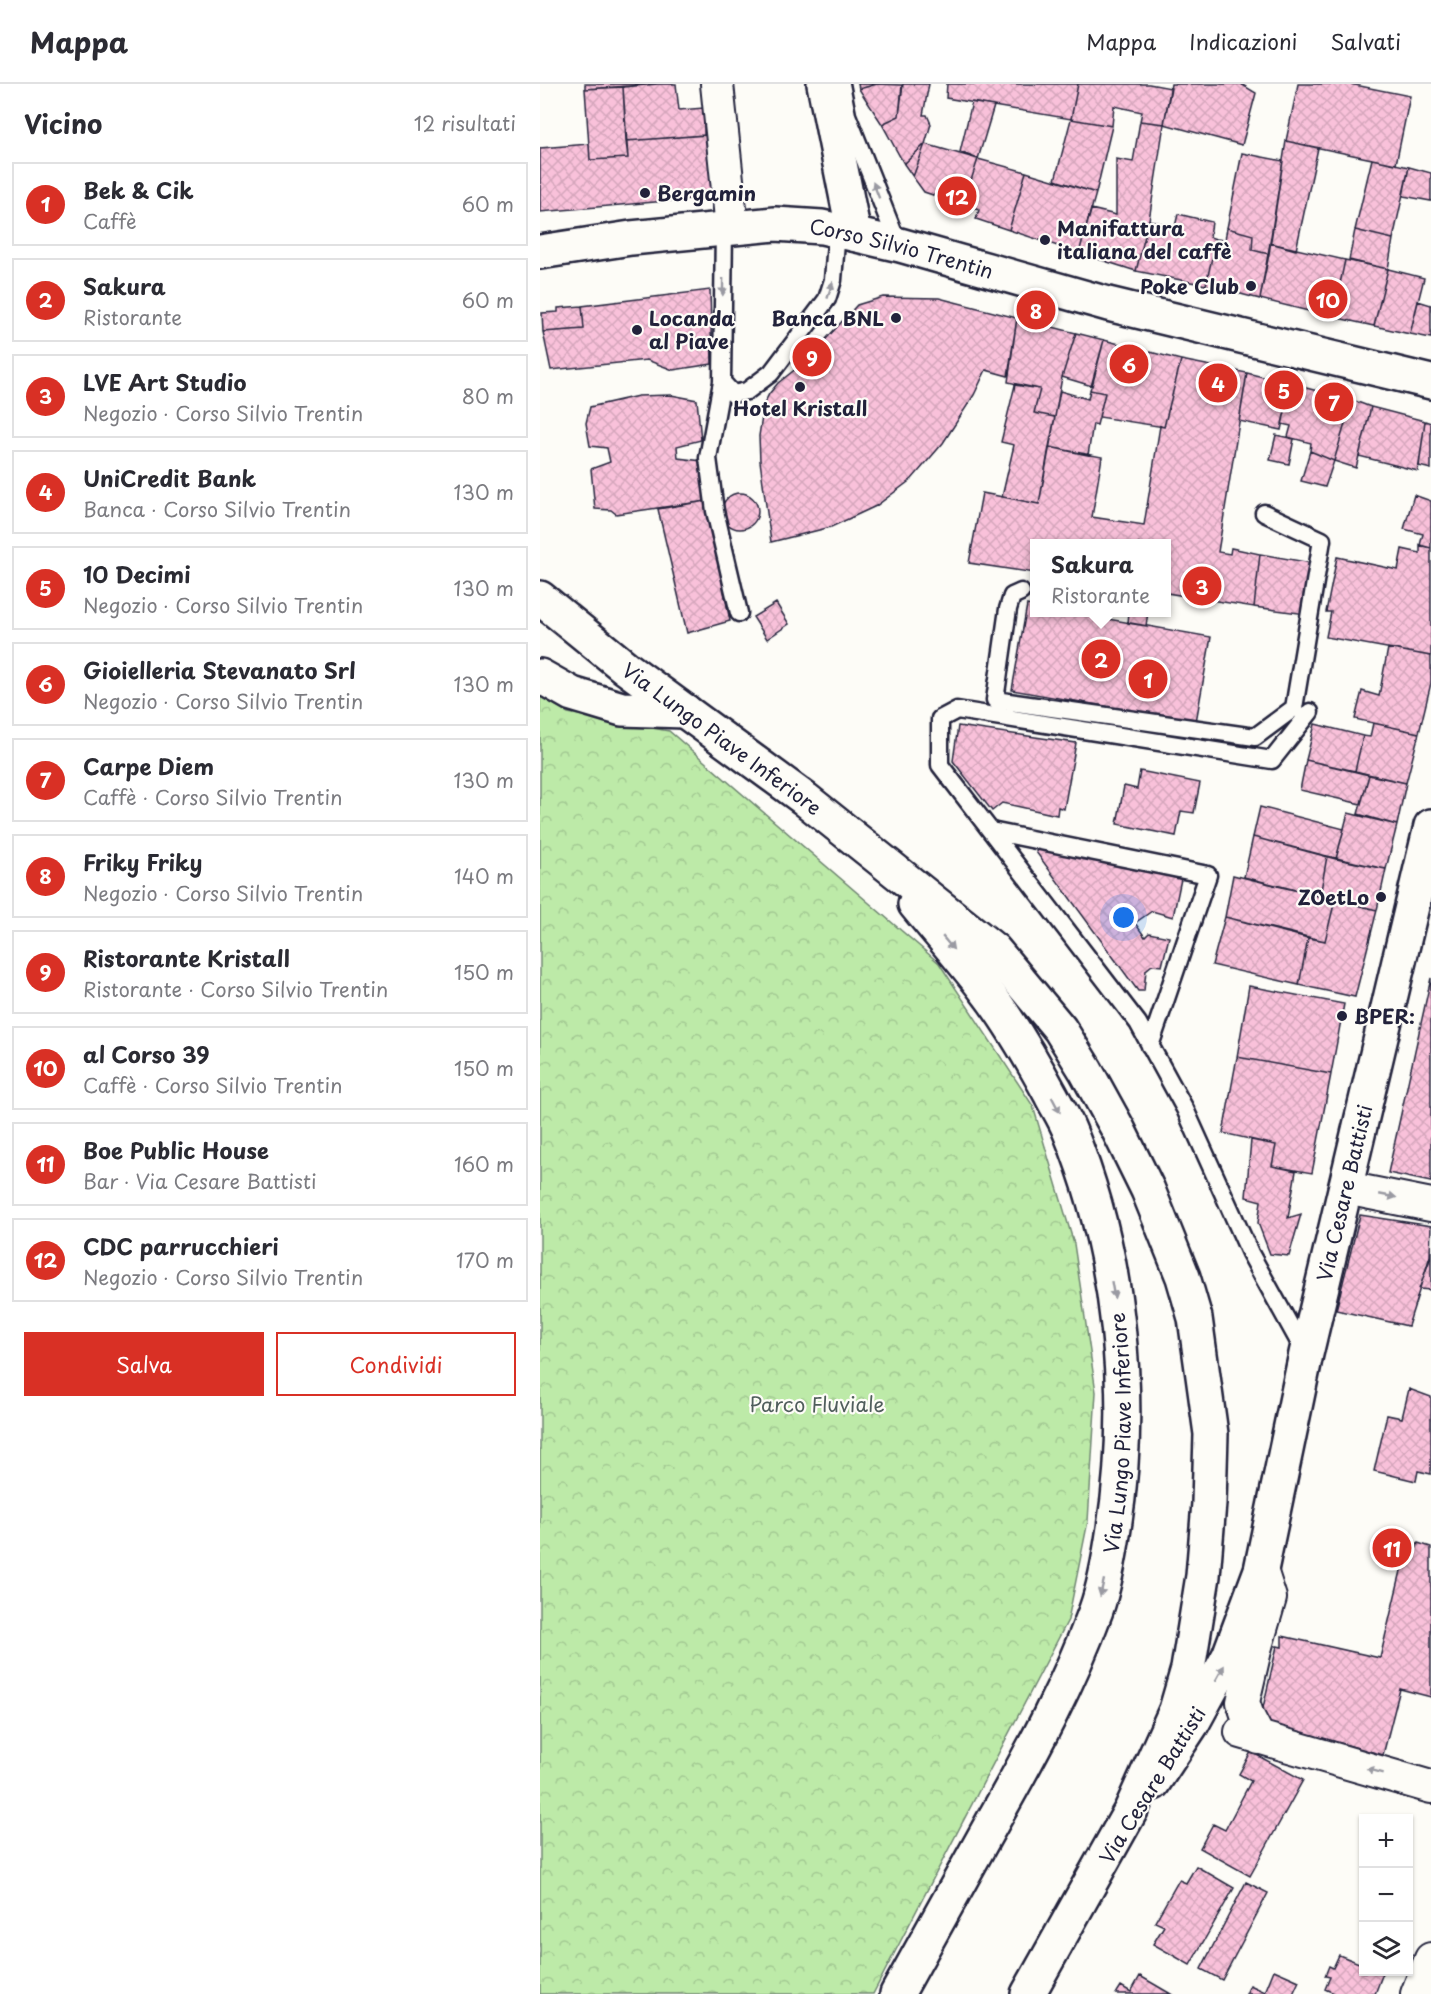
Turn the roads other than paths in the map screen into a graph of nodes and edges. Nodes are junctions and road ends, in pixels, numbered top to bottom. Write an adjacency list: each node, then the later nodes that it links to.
1 (717, 84): 4 (street)
2 (824, 84): 5 (main road)
3 (841, 84): 6 (lane, one-way to 3)
4 (728, 228): 5 (main road, Corso Silvio Trentin); 7 (main road, Corso Silvio Trentin); 8 (lane, one-way to 8)
5 (845, 232): 6 (main road, Corso Silvio Trentin); 8 (lane, one-way to 5)
6 (898, 244): 9 (main road, Corso Silvio Trentin)
7 (540, 252)
8 (722, 382): 13 (lane)
9 (1431, 382)
10 (1264, 513): 11 (lane)
11 (1021, 592)
12 (540, 598): 15 (main road, Via Lungo Piave Inferiore)
13 (740, 613)
14 (540, 676): 15 (main road)
15 (685, 711): 19 (main road, Via Lungo Piave Inferiore)
16 (1310, 712): 18 (lane)
17 (1431, 826): 21 (main road, Via Cesare Battisti)
18 (991, 831): 20 (lane); 20 (lane)
19 (904, 878): 25 (main road, Via Lungo Piave Inferiore); 29 (main road, Via Lungo Piave Inferiore, one-way to 29)
20 (1150, 1046): 23 (lane)
21 (1346, 1188): 22 (street, one-way to 22); 23 (main road, Via Cesare Battisti)
22 (1431, 1205)
23 (1306, 1354): 24 (main road, Via Cesare Battisti)
24 (1262, 1565): 25 (main road, Via Cesare Battisti); 26 (street, Via Cesare Battisti, one-way to 24); 27 (main road, Via Cesare Battisti, one-way to 24)
25 (1188, 1669): 27 (main road, Via Lungo Piave Inferiore)
26 (1431, 1787)
27 (1131, 1810): 30 (main road, Via Cesare Battisti)
28 (1431, 1959): 31 (street)
29 (897, 1994)
30 (1028, 1994)
31 (1417, 1994)

